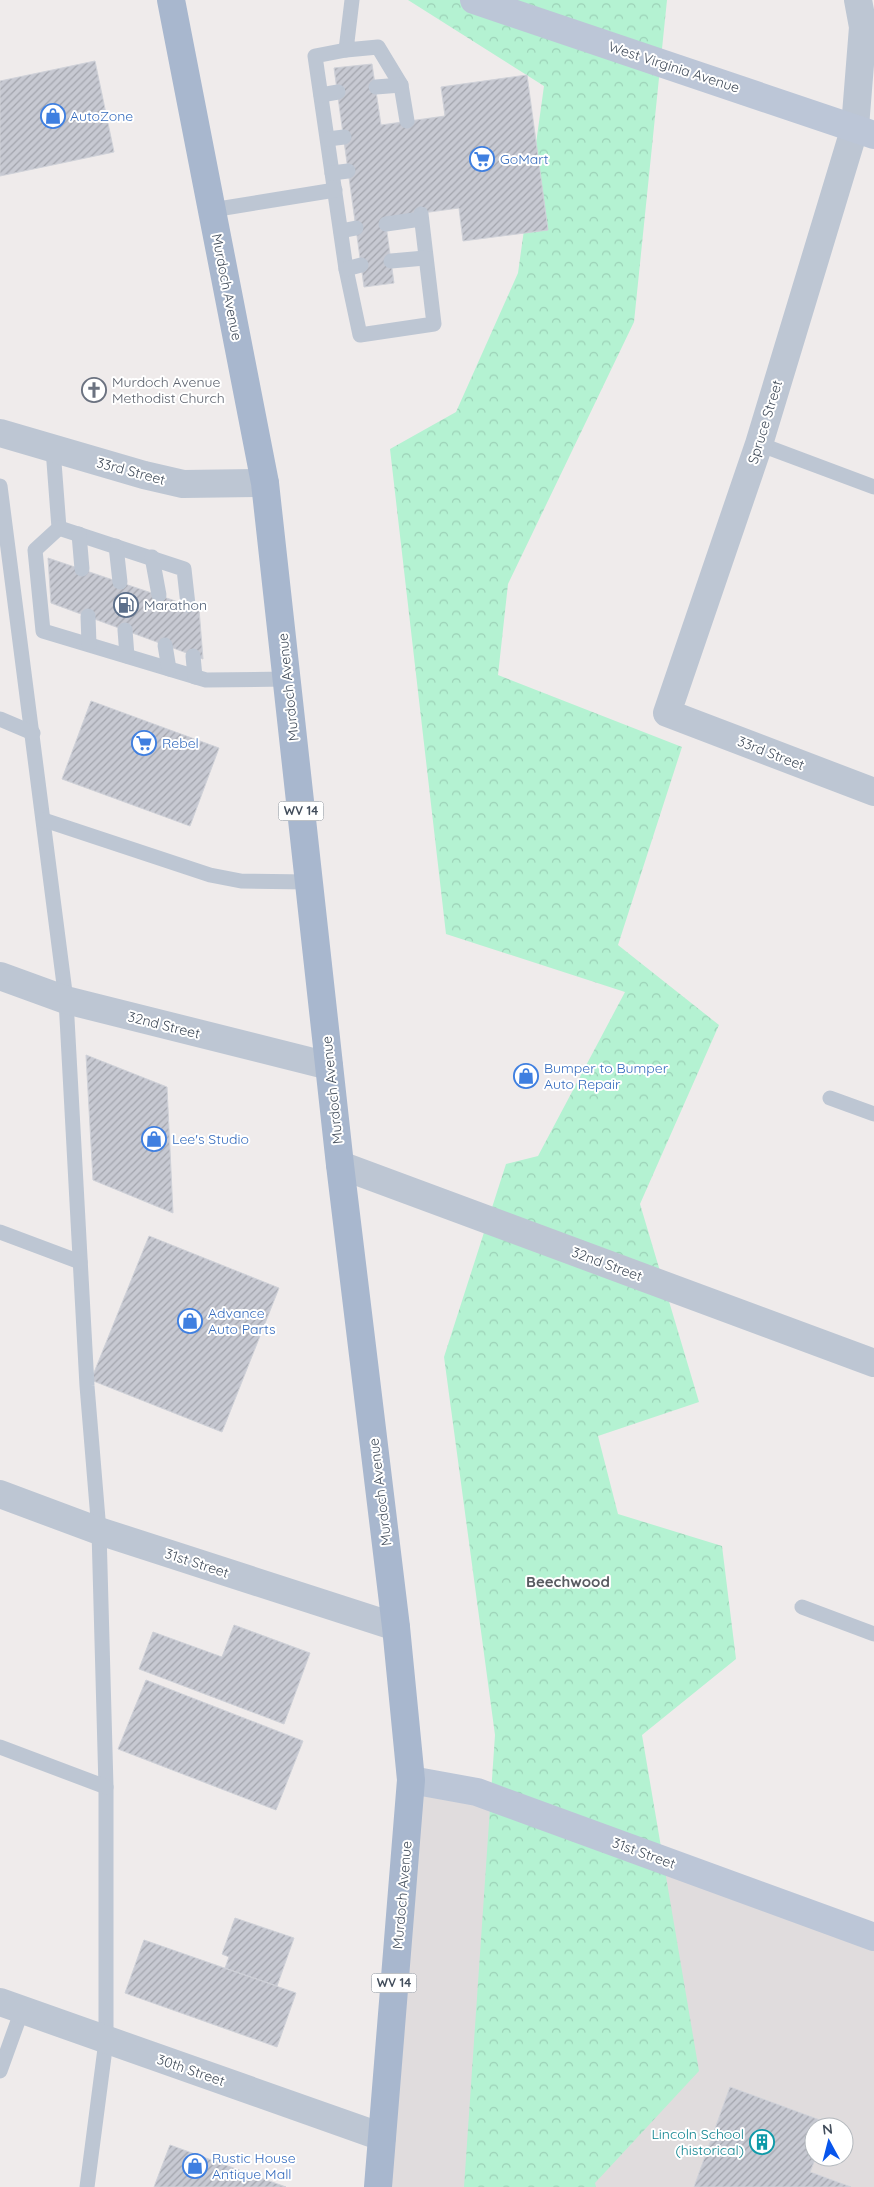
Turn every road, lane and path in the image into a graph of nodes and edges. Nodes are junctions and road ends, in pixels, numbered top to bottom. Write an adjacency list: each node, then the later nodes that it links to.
1 (171, 0): 17 (main road, Murdoch Avenue / WV 14)
2 (352, 0): 5 (lane)
3 (474, 0): 11 (street, West Virginia Avenue)
4 (858, 0): 11 (street, Spruce Street)
5 (346, 50): 6 (lane); 9 (lane)
6 (401, 84): 7 (lane); 10 (lane)
7 (376, 87)
8 (338, 92): 9 (lane)
9 (321, 95): 13 (lane)
10 (407, 121)
11 (864, 131): 26 (street, Spruce Street)
12 (344, 137): 13 (lane)
13 (328, 138): 15 (lane)
14 (348, 171): 15 (lane)
15 (332, 173): 16 (lane)
16 (335, 190): 17 (lane); 20 (lane)
17 (212, 210): 28 (main road, Murdoch Avenue / WV 14)
18 (386, 224): 21 (lane)
19 (356, 228): 20 (lane)
20 (341, 231): 24 (lane)
21 (425, 258): 22 (lane); 24 (lane)
22 (391, 261)
23 (361, 265): 24 (lane)
24 (346, 269)
25 (0, 434): 27 (street, 33rd Street)
26 (759, 444): 30 (lane); 48 (street, Spruce Street)
27 (53, 449): 28 (street, 33rd Street); 31 (lane)
28 (265, 483): 47 (main road, Murdoch Avenue / WV 14)
29 (0, 486): 50 (lane)
30 (874, 486)
31 (58, 528): 32 (lane); 41 (lane)
32 (79, 534): 33 (lane); 35 (lane)
33 (116, 546): 34 (lane); 36 (lane)
34 (152, 557): 37 (lane); 38 (lane)
35 (82, 569)
36 (120, 582)
37 (159, 595)
38 (188, 606)
39 (88, 616): 41 (lane)
40 (125, 630): 43 (lane)
41 (89, 644): 43 (lane)
42 (165, 645): 45 (lane)
43 (127, 656): 45 (lane)
44 (193, 656): 46 (lane)
45 (169, 669): 46 (lane)
46 (195, 677): 47 (lane)
47 (287, 679): 53 (main road, Murdoch Avenue / WV 14)
48 (667, 714): 51 (street, 33rd Street)
49 (0, 719): 50 (lane)
50 (33, 733): 52 (lane)
51 (874, 792)
52 (44, 820): 53 (lane); 55 (lane)
53 (309, 882): 56 (main road, Murdoch Avenue / WV 14)
54 (0, 976): 55 (street, 32nd Street)
55 (66, 1000): 56 (street, 32nd Street); 61 (lane)
56 (330, 1066): 59 (main road, Murdoch Avenue / WV 14)
57 (830, 1098): 58 (lane)
58 (874, 1114)
59 (340, 1165): 62 (street, 32nd Street); 66 (main road, Murdoch Avenue / WV 14)
60 (0, 1232): 61 (lane)
61 (80, 1262): 64 (lane)
62 (874, 1363)
63 (0, 1494): 64 (street, 31st Street)
64 (99, 1531): 66 (street, 31st Street); 70 (lane)
65 (802, 1607): 67 (lane)
66 (396, 1627): 69 (main road, Murdoch Avenue / WV 14)
67 (874, 1634)
68 (0, 1747): 70 (lane)
69 (411, 1780): 71 (street, 31st Street); 75 (main road, Murdoch Avenue / WV 14)
70 (106, 1787): 73 (lane)
71 (874, 1937)
72 (11, 2006): 73 (street, 30th Street); 74 (lane)
73 (106, 2041): 75 (street, 30th Street); 76 (lane)
74 (0, 2071)
75 (382, 2137): 77 (main road, Murdoch Avenue / WV 14)
76 (87, 2187)
77 (378, 2187)

